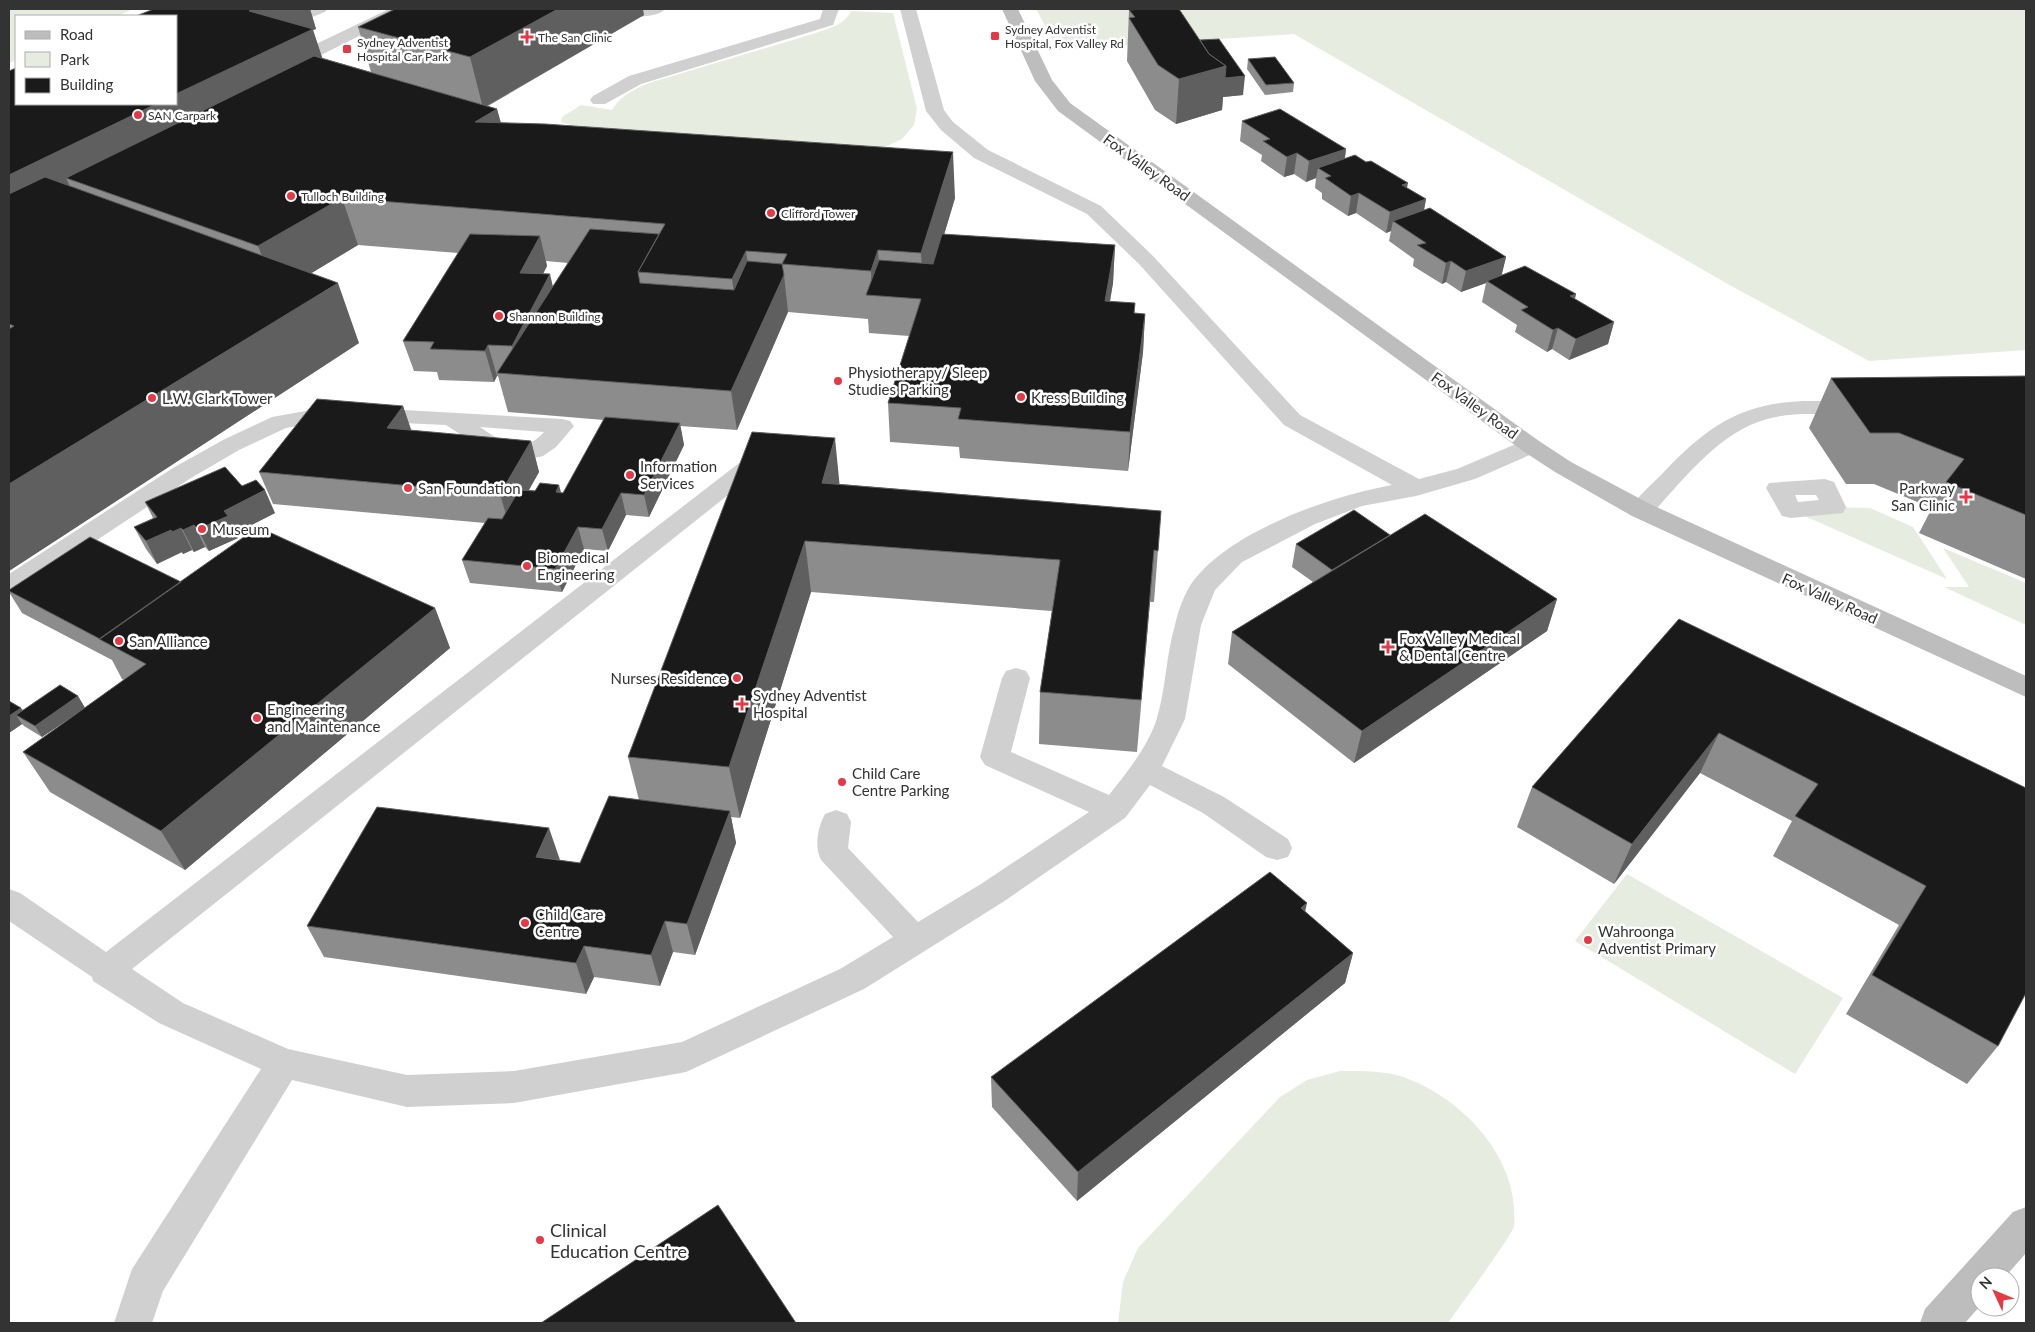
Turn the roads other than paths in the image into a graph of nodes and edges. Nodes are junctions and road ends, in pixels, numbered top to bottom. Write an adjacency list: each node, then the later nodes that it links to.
1 (319, 9): 8 (lane)
2 (401, 9): 9 (lane)
3 (657, 9): 7 (lane)
4 (831, 9): 10 (lane)
5 (908, 9): 12 (lane)
6 (1010, 9): 16 (main road, Fox Valley Road)
7 (631, 12)
8 (289, 22)
9 (293, 62)
10 (599, 100)
11 (1117, 258): 12 (lane)
12 (1146, 260): 17 (lane)
13 (1880, 408): 18 (lane)
14 (452, 418): 19 (lane)
15 (787, 437): 28 (lane)
16 (1531, 446): 17 (lane); 18 (main road, Fox Valley Road)
17 (1416, 488): 22 (lane)
18 (1641, 510): 21 (main road, Fox Valley Road)
19 (9, 586)
20 (1016, 678): 23 (lane)
21 (2026, 687)
22 (1146, 771): 23 (lane); 25 (lane)
23 (1114, 810): 27 (lane)
24 (836, 822): 27 (lane)
25 (1278, 848)
26 (9, 902): 28 (lane)
27 (915, 940): 29 (lane)
28 (105, 971): 29 (lane)
29 (284, 1063): 33 (lane)
30 (2026, 1224): 31 (main road)
31 (1989, 1267)
32 (1970, 1288): 34 (main road)
33 (133, 1323)
34 (1940, 1323)

